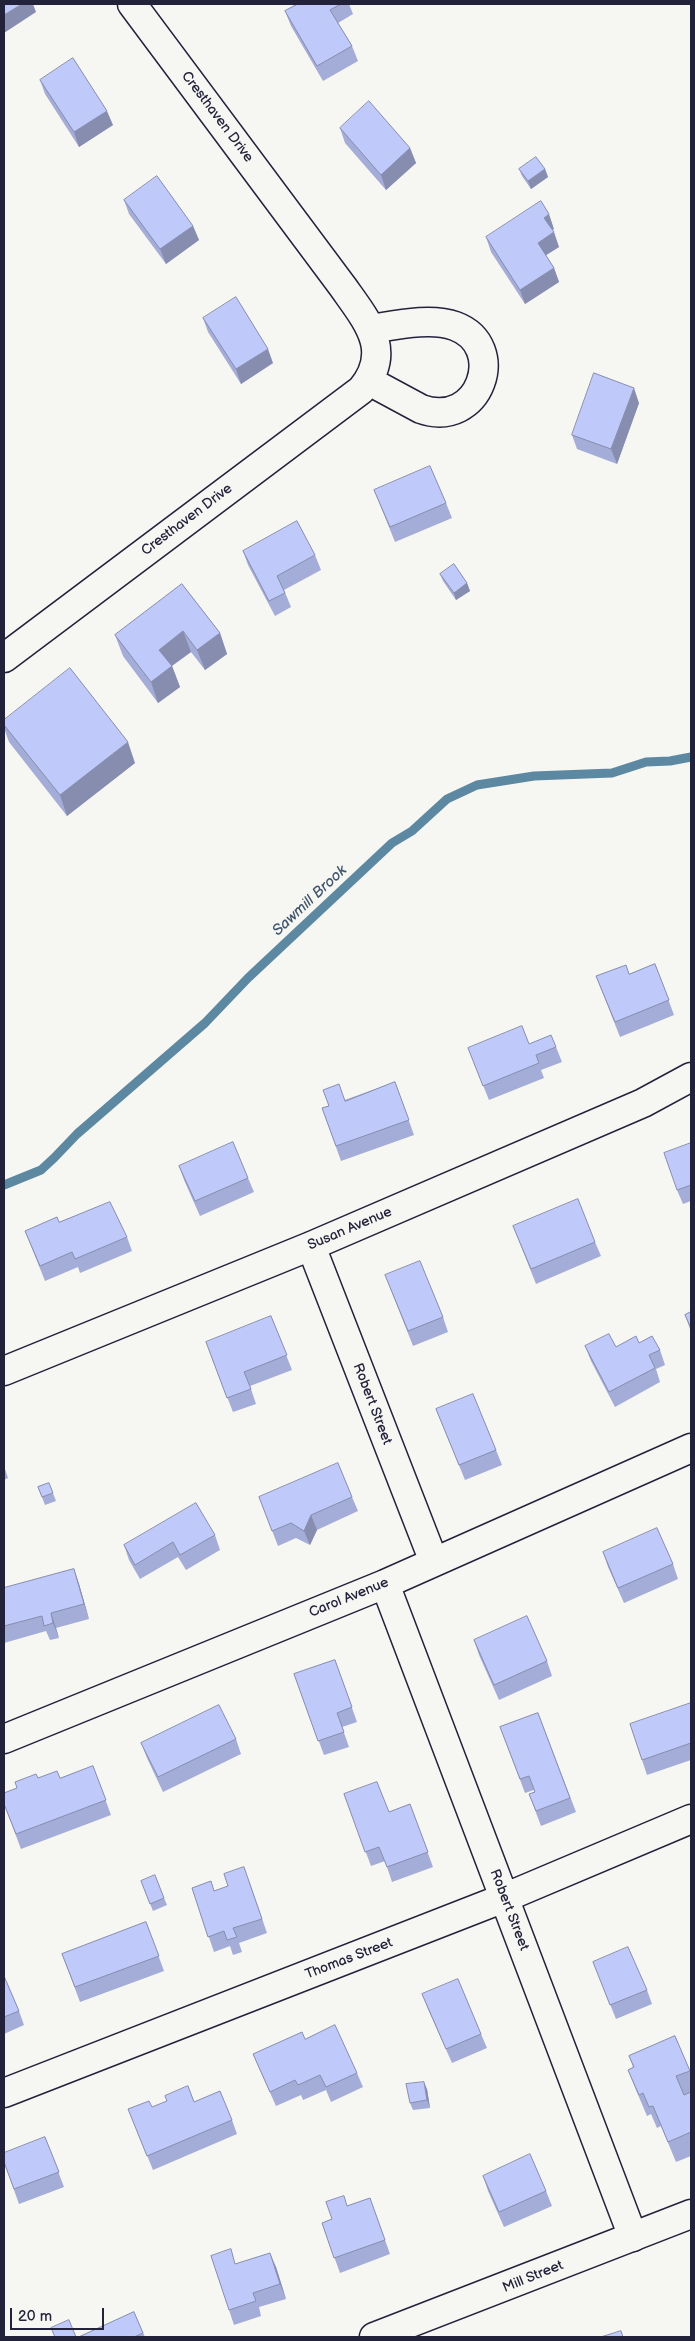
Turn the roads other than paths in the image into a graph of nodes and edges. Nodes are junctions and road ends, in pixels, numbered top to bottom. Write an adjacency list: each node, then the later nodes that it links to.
1 (132, 4): 2 (street, Cresthaven Drive)
2 (371, 329): 3 (street, Cresthaven Drive); 3 (street)
3 (369, 381): 4 (street, Cresthaven Drive)
4 (4, 658)
5 (691, 1077): 6 (street, Susan Avenue)
6 (311, 1246): 7 (street, Susan Avenue); 9 (street, Robert Street)
7 (4, 1371)
8 (691, 1448): 9 (street, Carol Avenue)
9 (434, 1562): 10 (street, Carol Avenue)
10 (385, 1584): 11 (street, Carol Avenue); 13 (street, Robert Street)
11 (4, 1739)
12 (691, 1819): 13 (street, Thomas Street)
13 (504, 1898): 14 (street, Thomas Street); 16 (street, Robert Street)
14 (4, 2093)
15 (691, 2214): 16 (street, Mill Street)
16 (633, 2237): 17 (street, Mill Street)
17 (374, 2337)

